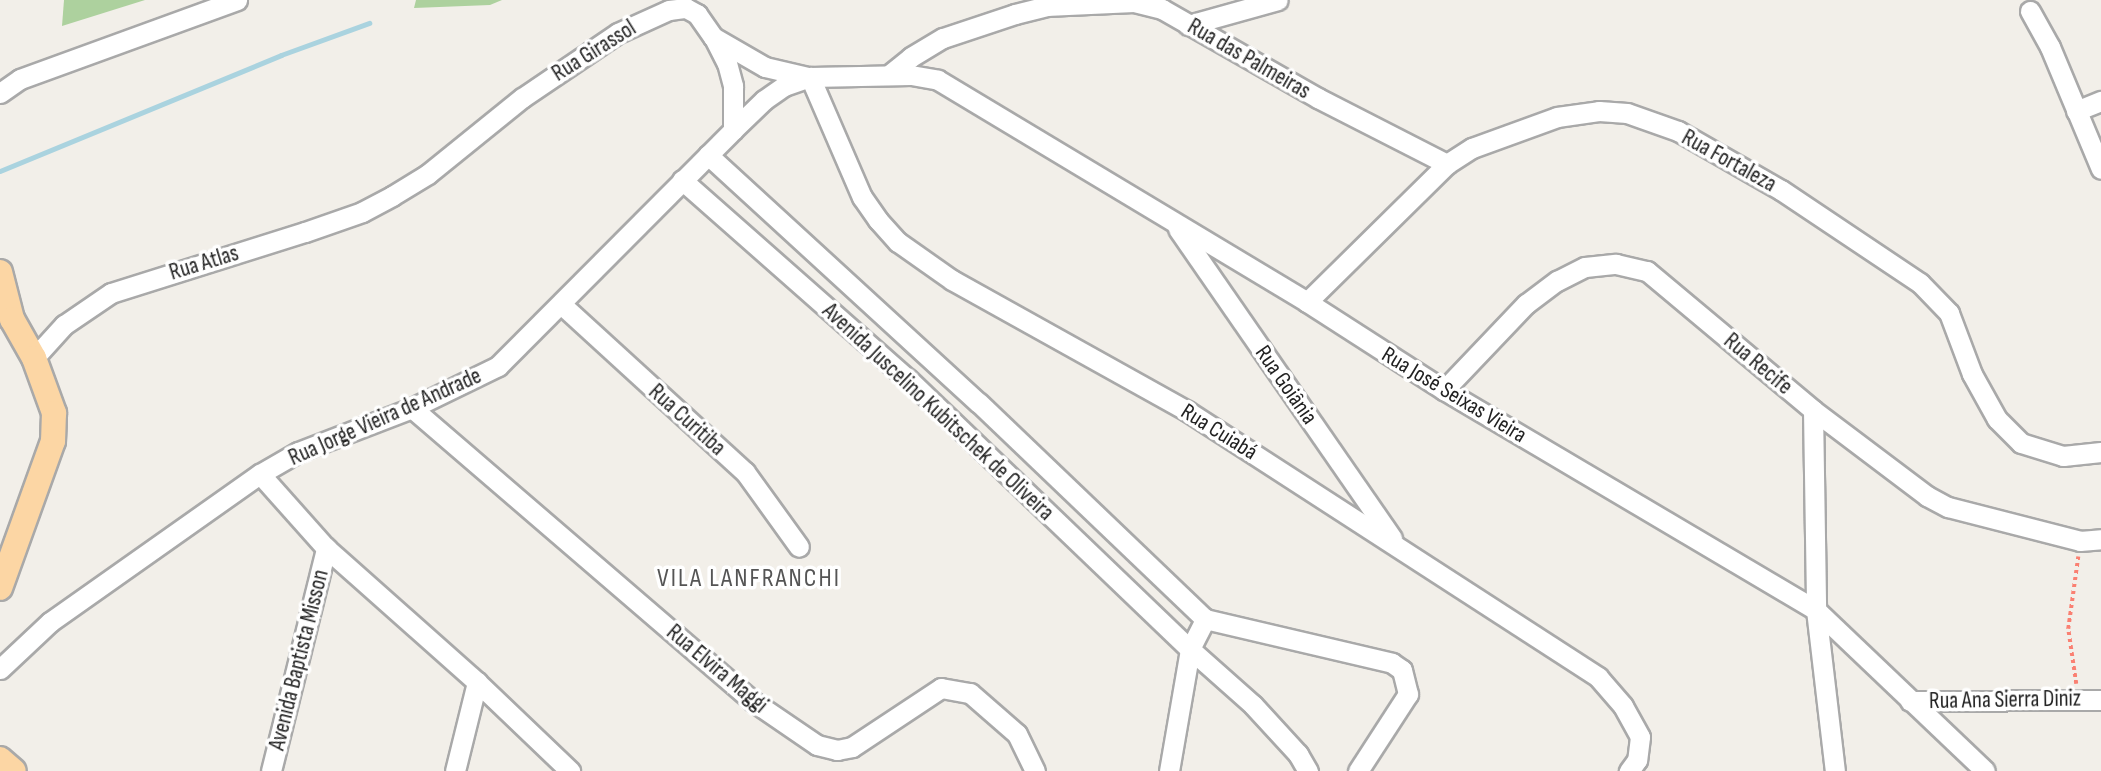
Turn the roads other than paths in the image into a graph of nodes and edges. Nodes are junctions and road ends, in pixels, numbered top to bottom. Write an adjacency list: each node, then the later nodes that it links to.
1 (237, 0): 9 (street)
2 (1278, 0): 5 (street)
3 (1015, 7): 5 (street, Rua das Palmeiras); 7 (street, Rua das Palmeiras)
4 (2031, 11): 11 (street)
5 (1188, 25): 14 (street, Rua das Palmeiras)
6 (713, 37): 8 (street, Rua Girassol); 12 (street); 17 (street, Rua Girassol)
7 (888, 75): 8 (street, Rua Jorge Vieira de Andrade); 18 (street, Rua José Seixas Vieira)
8 (810, 77): 12 (street, Rua Jorge Vieira de Andrade); 32 (street, Rua Cuiabá)
9 (0, 93)
10 (2101, 101): 11 (street)
11 (2076, 111): 15 (street)
12 (733, 130): 13 (street, Rua Jorge Vieira de Andrade)
13 (708, 155): 16 (street, Rua Jorge Vieira de Andrade); 22 (street, Avenida Juscelino Kubitschek de Oliveira)
14 (1447, 164): 20 (street, Rua Fortaleza); 28 (street, Rua Fortaleza)
15 (2101, 169)
16 (682, 180): 21 (street, Rua Jorge Vieira de Andrade); 24 (street, Avenida Juscelino Kubitschek de Oliveira)
17 (392, 196): 23 (street, Rua Atlas)
18 (1173, 223): 20 (street, Rua José Seixas Vieira); 32 (street, Rua Goiânia)
19 (0, 272): 23 (main road)
20 (1307, 303): 25 (street, Rua José Seixas Vieira)
21 (562, 305): 26 (street, Rua Jorge Vieira de Andrade); 31 (street, Rua Curitiba)
22 (926, 355): 24 (street); 36 (street, Avenida Juscelino Kubitschek de Oliveira)
23 (34, 358): 34 (main road)
24 (908, 379): 37 (street, Avenida Juscelino Kubitschek de Oliveira)
25 (1444, 390): 27 (street, Rua Recife); 35 (street, Rua José Seixas Vieira)
26 (412, 408): 29 (street, Rua Jorge Vieira de Andrade); 47 (street, Rua Elvira Maggi)
27 (1813, 410): 30 (street, Rua Recife); 35 (street)
28 (2101, 452)
29 (260, 474): 33 (street); 38 (street, Rua Jorge Vieira de Andrade)
30 (2101, 539)
31 (799, 547)
32 (1399, 547): 51 (street, Rua Cuiabá)
33 (326, 548): 39 (street); 44 (street, Avenida Baptista Misson)
34 (0, 588)
35 (1816, 610): 41 (street, Rua José Seixas Vieira); 52 (street)
36 (1205, 619): 37 (street); 50 (street)
37 (1190, 649): 48 (street); 49 (street, Avenida Juscelino Kubitschek de Oliveira)
38 (0, 669)
39 (477, 682): 45 (street); 46 (street)
40 (2101, 700): 41 (street, Rua Ana Sierra Diniz)
41 (1910, 701): 53 (street, Rua José Seixas Vieira)
42 (0, 759): 43 (main road)
43 (14, 771)
44 (271, 771)
45 (455, 771)
46 (570, 771)
47 (1035, 771)
48 (1169, 771)
49 (1308, 771)
50 (1357, 771)
51 (1629, 771)
52 (1835, 771)
53 (1985, 771)

